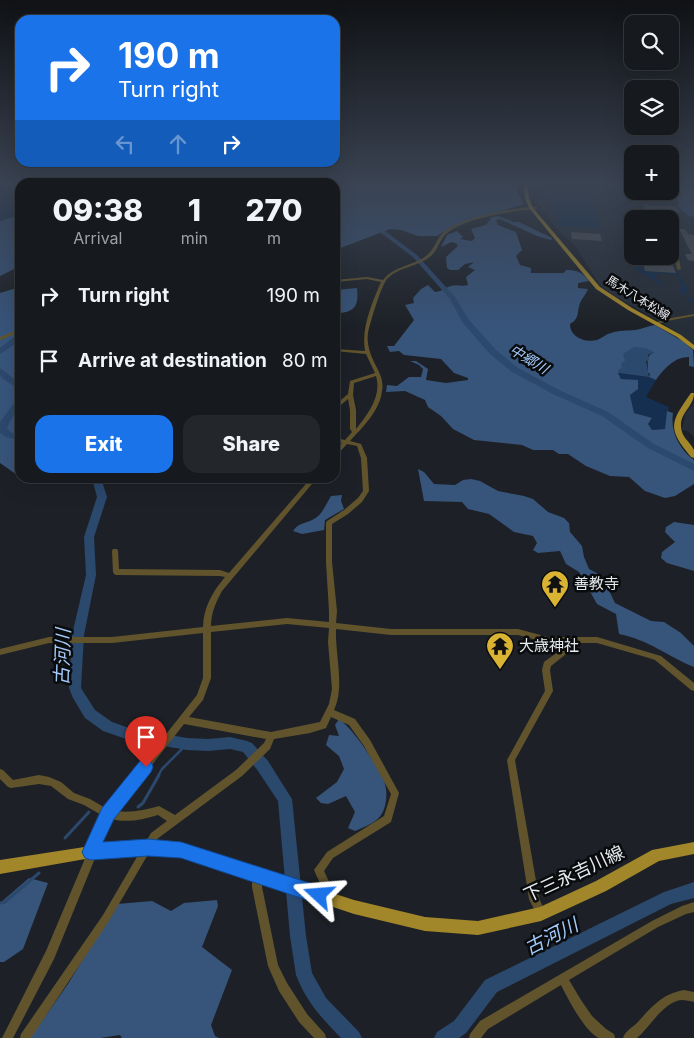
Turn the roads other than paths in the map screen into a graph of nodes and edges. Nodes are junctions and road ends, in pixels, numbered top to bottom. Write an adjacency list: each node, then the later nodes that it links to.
1 (449, 230): 6 (street)
2 (550, 230): 8 (main road, 馬木八本松線)
3 (678, 265): 4 (street)
4 (679, 269)
5 (340, 281): 6 (street)
6 (383, 281): 13 (street)
7 (694, 315): 8 (street)
8 (657, 324): 11 (main road, 馬木八本松線)
9 (15, 332): 10 (street)
10 (0, 339)
11 (694, 348)
12 (340, 350): 13 (street)
13 (368, 353): 14 (street)
14 (378, 374): 16 (street); 18 (street)
15 (694, 394): 22 (main road)
16 (350, 395): 17 (street); 18 (street)
17 (340, 404)
18 (355, 432): 20 (street)
19 (340, 441): 20 (street)
20 (346, 442): 21 (street); 26 (street)
21 (340, 449)
22 (694, 455)
23 (310, 483): 25 (street)
24 (115, 551): 25 (street)
25 (230, 576): 27 (street)
26 (334, 626): 27 (street); 28 (street); 31 (street)
27 (207, 630): 29 (street); 32 (street)
28 (561, 640): 30 (street); 44 (street)
29 (0, 652)
30 (694, 688)
31 (329, 712): 33 (street); 42 (street)
32 (183, 721): 33 (street); 35 (street)
33 (271, 736): 36 (street)
34 (0, 773): 35 (street)
35 (108, 814): 36 (street); 39 (street)
36 (174, 820): 37 (street)
37 (148, 847): 39 (main road, 下三永吉川線); 41 (main road, 下三永吉川線); 48 (street)
38 (694, 848): 44 (main road, 下三永吉川線)
39 (91, 852): 40 (main road, 下三永吉川線); 47 (street)
40 (0, 867)
41 (260, 876): 42 (main road, 下三永吉川線); 49 (street)
42 (323, 896): 44 (main road, 下三永吉川線)
43 (694, 907): 45 (street)
44 (541, 914)
45 (563, 979): 50 (street); 51 (street)
46 (694, 997): 52 (street)
47 (7, 1038)
48 (25, 1038)
49 (320, 1038)
50 (474, 1038)
51 (610, 1038)
52 (628, 1038)

